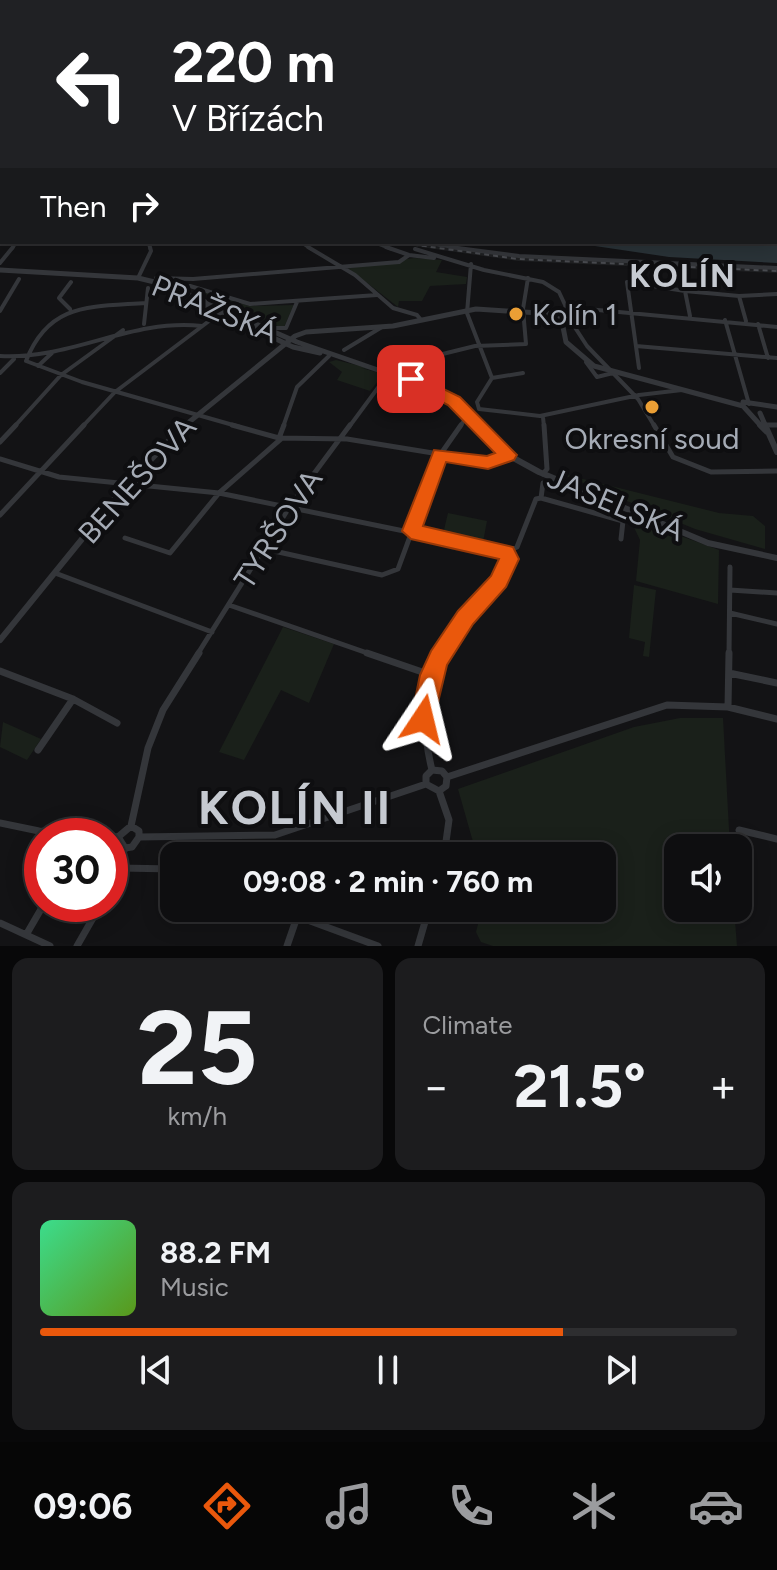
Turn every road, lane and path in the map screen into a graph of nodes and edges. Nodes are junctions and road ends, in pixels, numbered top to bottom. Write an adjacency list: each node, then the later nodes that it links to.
1 (15, 244): 9 (street)
2 (151, 244): 10 (street)
3 (306, 244): 12 (street)
4 (379, 244): 7 (street)
5 (431, 244): 13 (street)
6 (415, 249): 8 (street)
7 (409, 255): 8 (street); 12 (street)
8 (444, 258): 11 (street)
9 (0, 263)
10 (144, 264): 18 (street); 20 (street)
11 (471, 264): 16 (street); 35 (street)
12 (340, 266): 19 (street); 27 (street)
13 (777, 268)
14 (0, 271): 18 (street, PRAŽSKÁ)
15 (156, 278): 19 (street)
16 (528, 278): 32 (street); 40 (street)
17 (19, 279): 36 (street)
18 (127, 279): 20 (street, PRAŽSKÁ)
19 (193, 279): 22 (street)
20 (140, 280): 24 (street, PRAŽSKÁ); 37 (street, PRAŽSKÁ)
21 (71, 282): 31 (street)
22 (190, 286): 24 (street); 29 (street)
23 (148, 288): 30 (street)
24 (183, 291): 52 (street, PRAŽSKÁ)
25 (685, 291): 28 (street); 38 (street); 42 (street)
26 (777, 294): 28 (street)
27 (377, 295): 29 (street); 43 (street)
28 (739, 296): 45 (street)
29 (297, 302): 52 (street)
30 (146, 303): 34 (street); 46 (street)
31 (61, 304): 34 (street); 39 (street)
32 (566, 307): 33 (street); 41 (street)
33 (575, 308): 38 (street); 58 (street)
34 (71, 310): 39 (street)
35 (469, 310): 40 (street, PRAŽSKÁ); 43 (street, PRAŽSKÁ); 55 (street)
36 (0, 311)
37 (221, 312): 48 (street); 54 (street, PRAŽSKÁ)
38 (630, 313): 42 (street); 56 (street)
39 (59, 314): 57 (street)
40 (523, 314): 41 (street, PRAŽSKÁ); 55 (street)
41 (558, 314): 61 (street)
42 (690, 316): 44 (street)
43 (421, 320): 49 (street, PRAŽSKÁ)
44 (725, 320): 45 (street); 62 (street)
45 (746, 321): 47 (street)
46 (144, 324): 48 (street); 51 (street)
47 (758, 324): 50 (street); 67 (street)
48 (203, 326): 78 (street)
49 (382, 327): 53 (street, PRAŽSKÁ); 59 (street)
50 (777, 327)
51 (123, 329): 60 (street); 75 (street)
52 (270, 329): 53 (street); 54 (street, PRAŽSKÁ)
53 (306, 332): 54 (street, PRAŽSKÁ)
54 (289, 341): 64 (street, JASELSKÁ); 71 (street, JASELSKÁ); 83 (street, BENEŠOVA)
55 (480, 345): 71 (street); 76 (street)
56 (636, 346): 62 (street); 70 (street)
57 (32, 349): 60 (street); 66 (street)
58 (588, 349): 61 (street); 72 (street)
59 (344, 350)
60 (52, 352): 66 (street); 69 (street)
61 (575, 352): 72 (street)
62 (735, 354): 67 (street); 80 (street)
63 (0, 356): 65 (street)
64 (329, 356): 71 (street, JASELSKÁ); 90 (street)
65 (15, 358): 66 (street); 73 (street)
66 (25, 358): 69 (street)
67 (768, 358): 68 (street)
68 (777, 358)
69 (38, 366): 75 (street)
70 (639, 368)
71 (390, 372): 91 (street, TYRŠOVA); 95 (street, JASELSKÁ)
72 (614, 372): 77 (street); 79 (street)
73 (0, 373)
74 (523, 373): 76 (street)
75 (61, 375): 78 (street); 92 (street)
76 (492, 378): 84 (street)
77 (682, 390): 79 (street); 80 (street)
78 (115, 392): 83 (street); 98 (street)
79 (635, 395): 84 (street); 97 (street)
80 (750, 408): 81 (street); 82 (street); 88 (street)
81 (777, 408): 82 (street)
82 (760, 412): 86 (street)
83 (195, 414): 90 (street); 101 (street, BENEŠOVA)
84 (543, 417): 99 (street)
85 (463, 422): 94 (street)
86 (764, 425): 87 (street); 88 (street)
87 (777, 425)
88 (767, 432): 89 (street); 93 (street)
89 (777, 433)
90 (280, 438): 91 (street); 102 (street)
91 (339, 439): 94 (street); 104 (street, TYRŠOVA)
92 (0, 442)
93 (777, 452)
94 (440, 455): 95 (street); 106 (street)
95 (508, 455): 99 (street, JASELSKÁ)
96 (0, 459): 98 (street)
97 (777, 471)
98 (40, 473): 101 (street); 105 (street)
99 (543, 474): 111 (street, JASELSKÁ)
100 (543, 483): 103 (street)
101 (127, 485): 102 (street); 113 (street, BENEŠOVA)
102 (219, 493): 104 (street); 107 (street)
103 (541, 498): 108 (street); 110 (street)
104 (290, 506): 106 (street); 109 (street, TYRŠOVA)
105 (0, 515)
106 (411, 531): 109 (street); 110 (street)
107 (125, 538)
108 (621, 539)
109 (265, 549): 116 (street, TYRŠOVA)
110 (506, 552): 123 (street)
111 (777, 558)
112 (730, 567): 114 (street)
113 (55, 573): 119 (street); 120 (street, BENEŠOVA)
114 (730, 589): 115 (street); 117 (street)
115 (777, 593)
116 (229, 605): 119 (street, TYRŠOVA); 123 (street)
117 (730, 613): 118 (street); 122 (street)
118 (777, 624)
119 (212, 632): 135 (street, TYRŠOVA)
120 (0, 640)
121 (0, 671): 125 (street)
122 (729, 673): 124 (street); 126 (street)
123 (431, 675): 130 (street)
124 (777, 683)
125 (73, 699): 128 (street); 129 (street)
126 (728, 707): 127 (street); 131 (street)
127 (777, 719)
128 (117, 723)
129 (38, 750)
130 (432, 770): 131 (street); 132 (street)
131 (447, 777): 133 (street)
132 (426, 784): 133 (street); 139 (street)
133 (439, 791): 141 (street)
134 (0, 823): 137 (street)
135 (131, 826): 136 (street); 139 (street)
136 (128, 827)
137 (24, 828)
138 (739, 830): 140 (street)
139 (139, 837): 142 (street)
140 (777, 839)
141 (446, 842)
142 (128, 847)
143 (128, 868): 144 (street)
144 (160, 869)
145 (34, 922): 151 (street)
146 (91, 922): 154 (street)
147 (296, 922): 155 (street)
148 (311, 922): 152 (street)
149 (425, 922): 157 (street)
150 (0, 923): 151 (street)
151 (26, 935): 153 (street)
152 (356, 942): 156 (street)
153 (50, 946)
154 (77, 946)
155 (287, 946)
156 (378, 946)
157 (418, 946)

